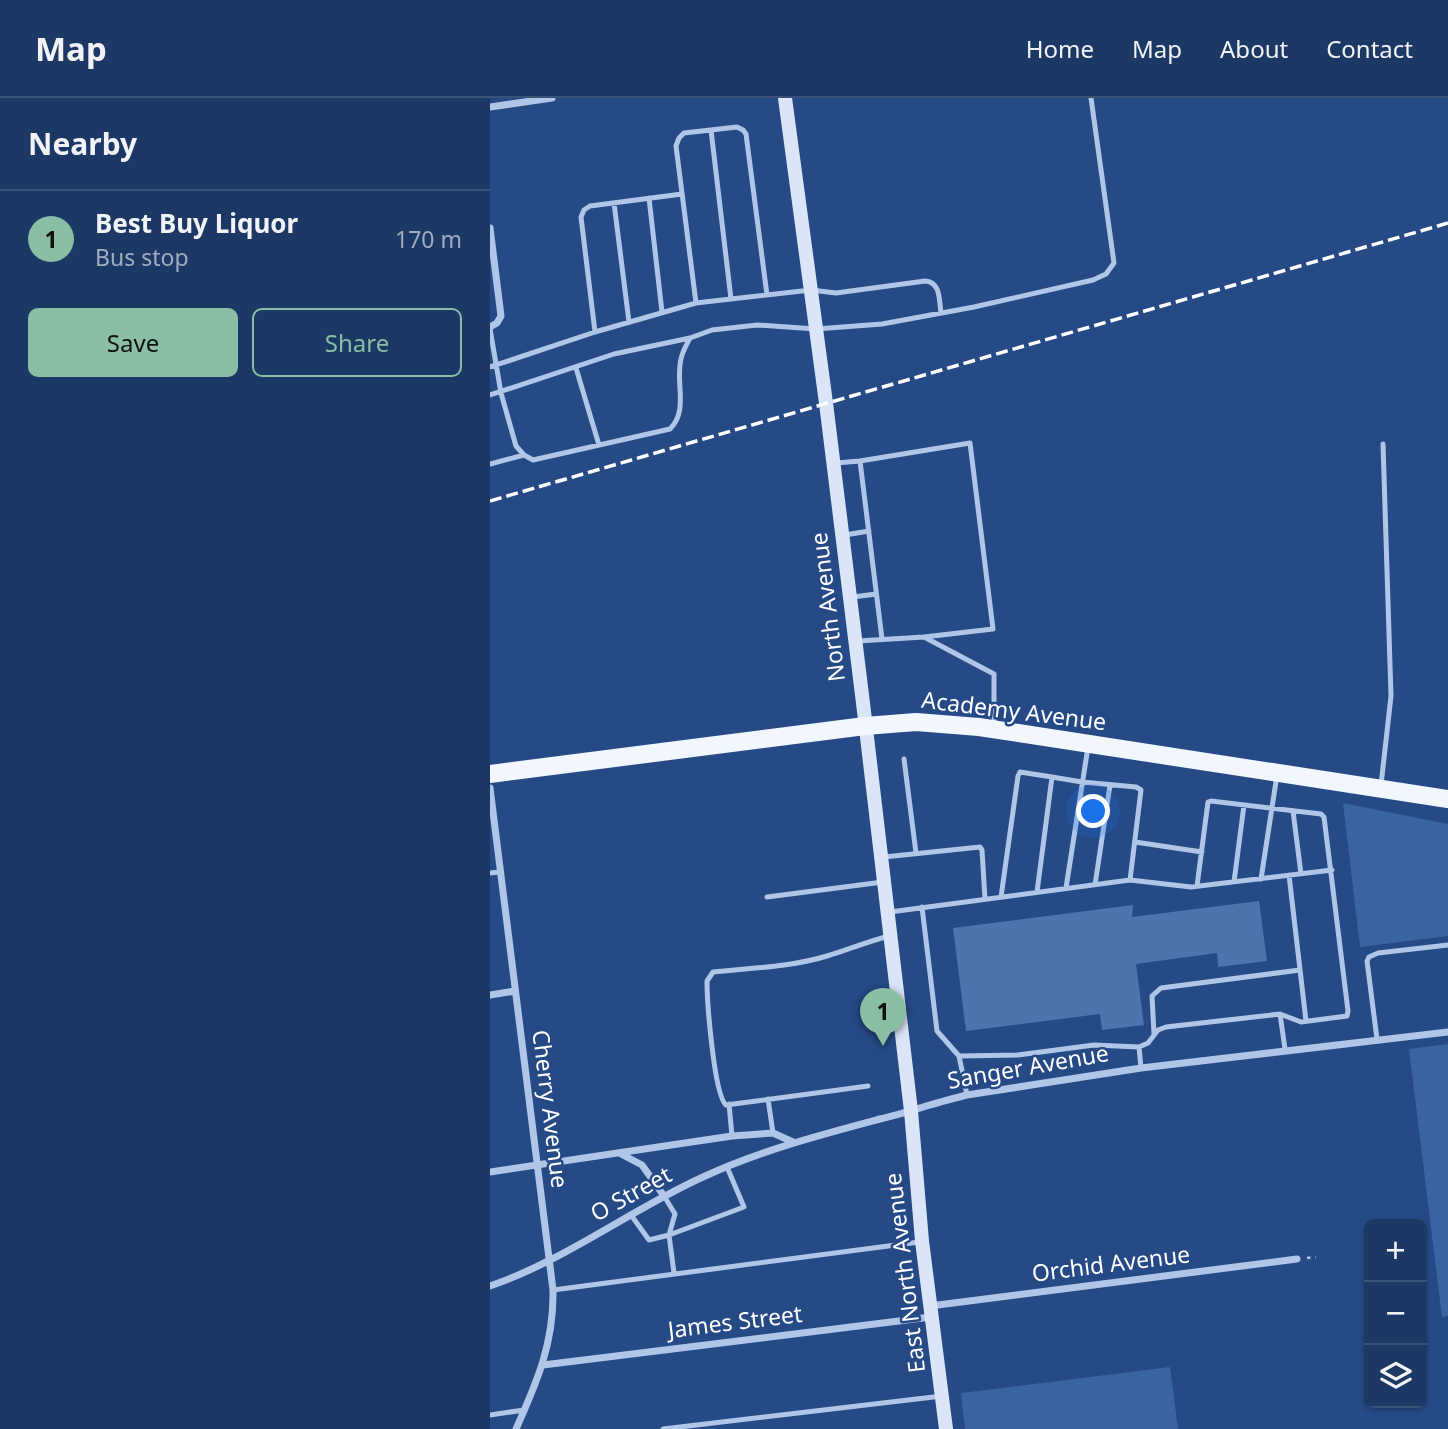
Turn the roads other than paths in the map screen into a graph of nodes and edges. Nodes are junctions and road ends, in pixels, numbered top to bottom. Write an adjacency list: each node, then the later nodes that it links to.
1 (552, 98): 4 (street)
2 (785, 98): 10 (street, North Avenue)
3 (1091, 98): 15 (lane)
4 (490, 107)
5 (710, 130): 6 (lane); 11 (lane); 12 (lane)
6 (682, 194): 7 (lane); 13 (lane)
7 (649, 198): 8 (lane); 14 (lane)
8 (614, 203): 16 (lane); 19 (lane)
9 (490, 228): 17 (street)
10 (811, 290): 11 (lane); 15 (lane); 18 (street, North Avenue)
11 (767, 295): 12 (lane)
12 (731, 299): 13 (lane)
13 (696, 303): 14 (lane)
14 (662, 313): 16 (lane)
15 (941, 313): 18 (lane)
16 (629, 322): 19 (lane)
17 (492, 326): 21 (lane)
18 (816, 329): 20 (lane); 31 (street, North Avenue)
19 (595, 332): 21 (lane)
20 (690, 338): 23 (lane); 27 (lane)
21 (498, 366): 22 (lane); 24 (lane)
22 (490, 367)
23 (576, 368): 24 (lane); 27 (lane)
24 (501, 393): 25 (lane); 28 (lane)
25 (490, 395)
26 (1383, 444): 49 (lane)
27 (599, 445): 28 (lane)
28 (524, 456): 30 (lane)
29 (860, 461): 31 (lane); 32 (lane); 36 (lane)
30 (490, 464)
31 (833, 464): 33 (street, North Avenue)
32 (869, 531): 33 (lane); 34 (lane)
33 (842, 536): 35 (street, North Avenue)
34 (876, 594): 35 (lane); 37 (lane)
35 (850, 598): 38 (street, North Avenue)
36 (924, 637): 37 (lane); 40 (lane)
37 (882, 639): 38 (lane)
38 (855, 641): 39 (street, North Avenue)
39 (865, 726): 40 (main road, Academy Avenue); 44 (main road, Academy Avenue); 57 (street, North Avenue)
40 (994, 730): 41 (main road, Academy Avenue)
41 (1088, 744): 43 (main road, Academy Avenue); 46 (lane)
42 (904, 759): 56 (lane)
43 (1278, 772): 49 (main road, Academy Avenue); 52 (lane)
44 (490, 774)
45 (1052, 777): 46 (lane); 70 (lane); 72 (lane)
46 (1082, 782): 47 (lane); 69 (lane)
47 (1110, 785): 54 (lane); 67 (lane)
48 (490, 788): 59 (street, Cherry Avenue)
49 (1380, 788): 50 (main road, Academy Avenue)
50 (1448, 799)
51 (1244, 804): 52 (lane); 55 (lane); 65 (lane)
52 (1272, 809): 53 (lane); 63 (lane)
53 (1293, 811): 58 (lane); 61 (lane)
54 (1135, 842): 55 (lane); 64 (lane)
55 (1202, 852): 68 (lane)
56 (916, 853): 57 (lane); 73 (lane)
57 (880, 858): 66 (street, North Avenue)
58 (1332, 870): 61 (lane); 82 (lane)
59 (500, 872): 60 (lane); 79 (street, Cherry Avenue)
60 (490, 873)
61 (1301, 874): 62 (lane)
62 (1289, 875): 63 (lane); 78 (lane)
63 (1261, 878): 65 (lane)
64 (1130, 880): 67 (lane); 68 (lane)
65 (1234, 882): 68 (lane)
66 (883, 883): 71 (lane); 75 (street, North Avenue)
67 (1095, 885): 69 (lane)
68 (1197, 886)
69 (1066, 888): 70 (lane)
70 (1037, 892): 72 (lane)
71 (767, 897)
72 (1002, 897): 73 (lane)
73 (985, 899): 74 (lane)
74 (922, 907): 75 (lane); 88 (lane)
75 (887, 912): 76 (street, North Avenue)
76 (890, 936): 93 (lane); 94 (street, North Avenue)
77 (1448, 944): 85 (lane)
78 (1300, 970): 82 (lane); 84 (lane)
79 (515, 991): 80 (street); 99 (street, Cherry Avenue)
80 (490, 995)
81 (1280, 1014): 82 (lane); 84 (lane); 87 (lane)
82 (1306, 1021)
83 (1448, 1032): 85 (street, Sanger Avenue)
84 (1154, 1034): 86 (lane)
85 (1377, 1039): 87 (street, Sanger Avenue)
86 (1139, 1047): 88 (lane); 89 (lane)
87 (1284, 1049): 89 (street, Sanger Avenue)
88 (959, 1056): 91 (lane)
89 (1141, 1068): 91 (street, Sanger Avenue)
90 (868, 1086): 92 (lane)
91 (967, 1095): 94 (street, Sanger Avenue)
92 (768, 1099): 93 (lane); 95 (lane)
93 (729, 1104): 96 (lane)
94 (912, 1111): 97 (street, Sanger Avenue); 105 (street, East North Avenue)
95 (772, 1133): 96 (street); 97 (street)
96 (733, 1136): 98 (street)
97 (793, 1142): 100 (street, O Street)
98 (621, 1154): 99 (street); 102 (street)
99 (537, 1165): 101 (street); 107 (street, Cherry Avenue)
100 (727, 1167): 102 (street, O Street); 104 (lane)
101 (490, 1172)
102 (664, 1196): 103 (street, O Street); 104 (lane)
103 (631, 1215): 104 (lane); 107 (street, O Street)
104 (670, 1235): 108 (lane)
105 (922, 1241): 108 (lane); 111 (street, East North Avenue)
106 (1297, 1259): 111 (street, Orchid Avenue)
107 (549, 1261): 109 (street, O Street); 110 (street, Cherry Avenue)
108 (674, 1273): 110 (lane)
109 (490, 1286)
110 (553, 1290): 112 (street, Cherry Avenue)
111 (931, 1312): 112 (street, James Street); 113 (street, East North Avenue)
112 (543, 1365): 114 (street, Cherry Avenue)
113 (942, 1396): 117 (lane); 118 (street, East North Avenue)
114 (524, 1410): 115 (lane); 116 (street, Cherry Avenue)
115 (490, 1415)
116 (516, 1429)
117 (663, 1429)
118 (946, 1429)

